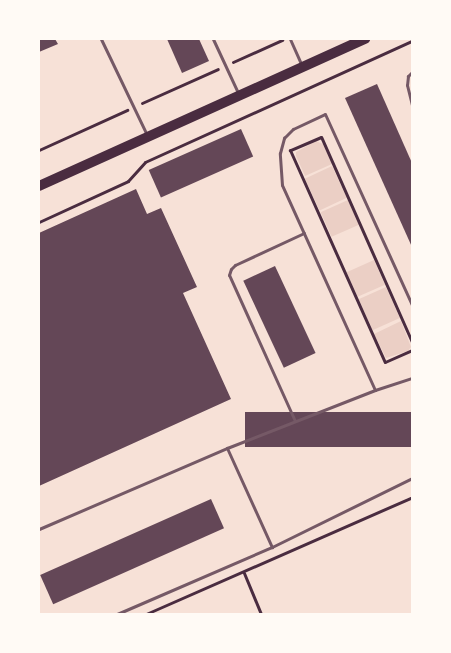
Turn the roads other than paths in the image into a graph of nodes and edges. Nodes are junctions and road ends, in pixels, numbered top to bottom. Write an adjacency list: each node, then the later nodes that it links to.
1 (101, 39): 9 (lane)
2 (214, 39): 7 (lane)
3 (290, 39): 5 (lane)
4 (365, 39): 5 (main road)
5 (302, 67): 7 (main road)
6 (412, 72): 8 (lane)
7 (239, 95): 9 (main road)
8 (412, 105)
9 (148, 137): 10 (main road)
10 (39, 186)
11 (304, 233): 12 (lane); 14 (lane); 15 (lane)
12 (412, 305)
13 (412, 378): 14 (lane)
14 (375, 390): 15 (lane)
15 (295, 421): 16 (lane)
16 (227, 448): 18 (lane); 19 (lane)
17 (412, 478): 19 (lane)
18 (39, 529)
19 (272, 547): 20 (lane)
20 (117, 614)

